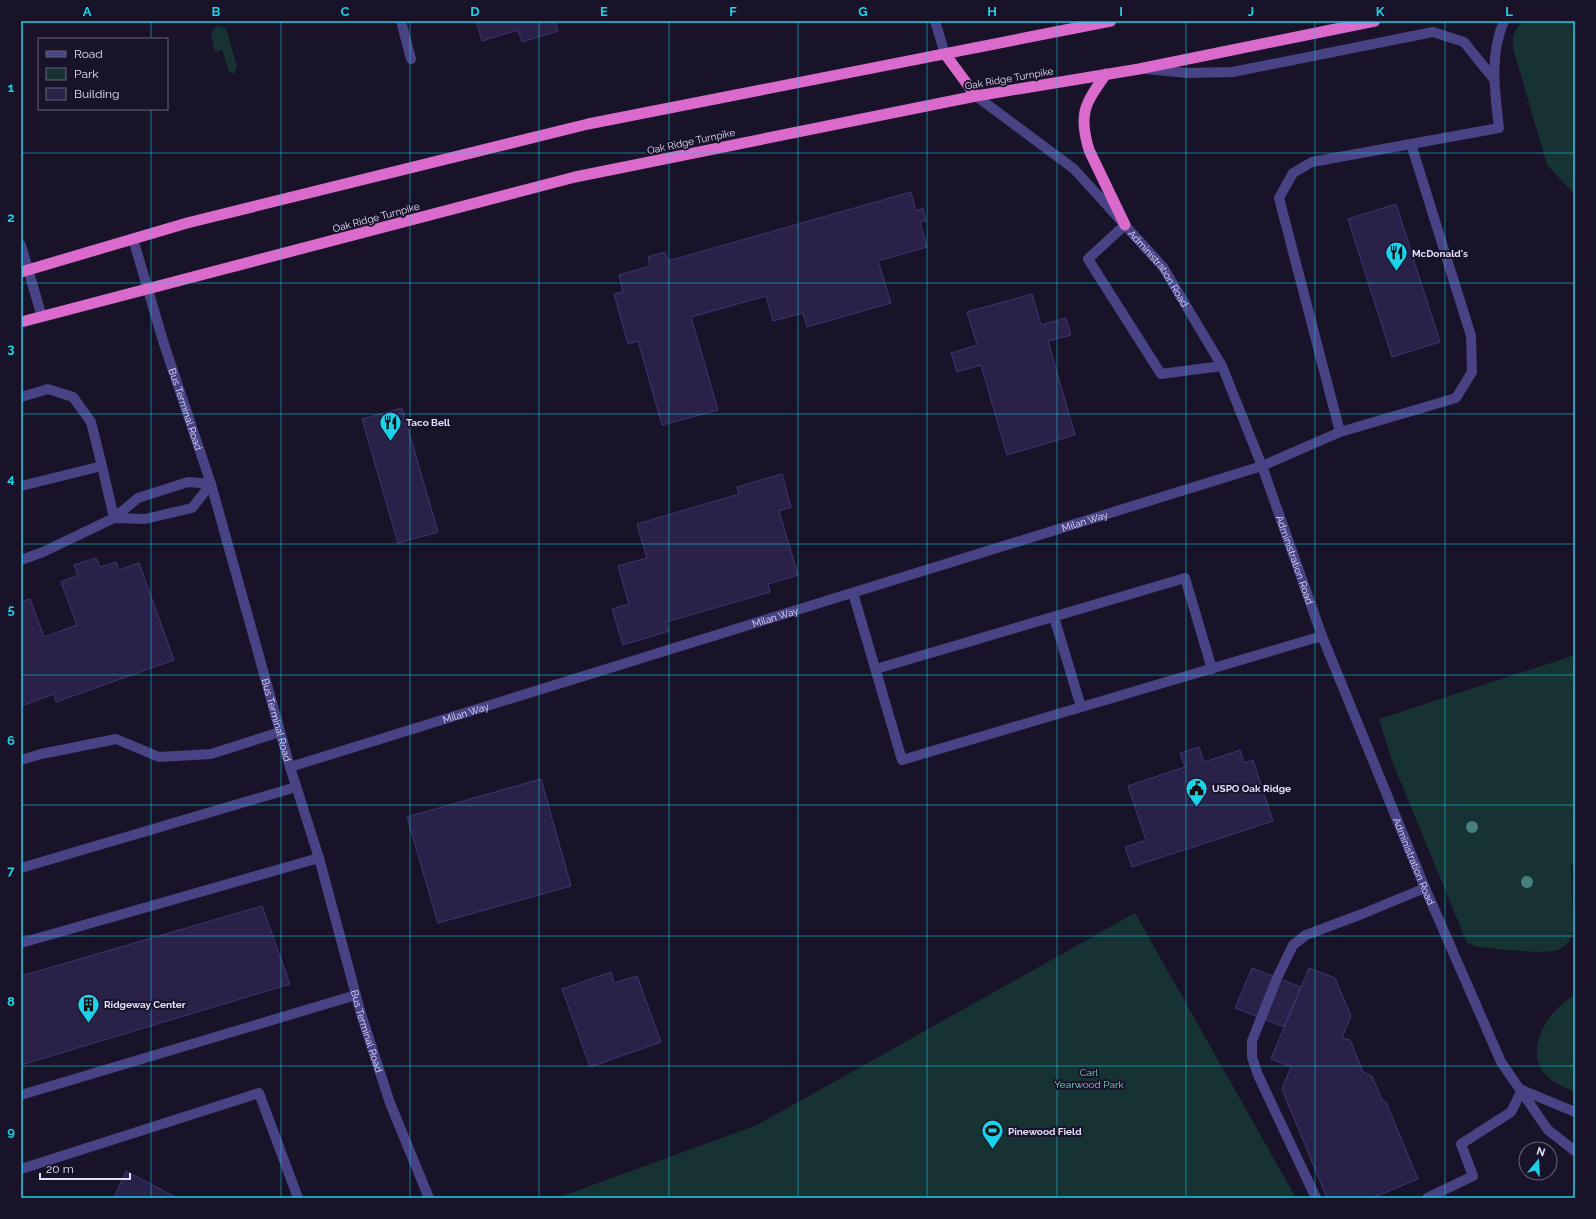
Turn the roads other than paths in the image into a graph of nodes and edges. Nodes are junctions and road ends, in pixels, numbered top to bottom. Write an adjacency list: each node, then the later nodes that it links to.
1 (402, 21): 7 (street)
2 (934, 21): 6 (street)
3 (1111, 21): 6 (highway)
4 (1375, 21): 8 (highway, Oak Ridge Turnpike)
5 (1504, 21): 10 (street)
6 (945, 54): 11 (highway); 14 (highway)
7 (411, 58)
8 (1138, 68): 9 (highway, Oak Ridge Turnpike); 10 (street)
9 (1106, 74): 11 (highway, Oak Ridge Turnpike); 13 (highway)
10 (1493, 78): 12 (street)
11 (976, 96): 13 (street, Administration Road); 17 (highway, Oak Ridge Turnpike)
12 (1411, 144): 22 (street, Milan Way); 22 (street)
13 (1125, 225): 20 (street, Administration Road); 20 (street)
14 (133, 239): 16 (highway); 17 (street, Bus Terminal Road)
15 (21, 245): 16 (street)
16 (25, 271): 18 (street)
17 (147, 290): 18 (highway, Oak Ridge Turnpike); 25 (street, Bus Terminal Road)
18 (42, 317): 19 (highway, Oak Ridge Turnpike)
19 (21, 322)
20 (1222, 366): 24 (street, Administration Road)
21 (21, 397): 23 (street)
22 (1340, 432): 24 (street, Milan Way)
23 (102, 466): 26 (street); 27 (street)
24 (1262, 466): 29 (street, Milan Way); 31 (street, Administration Road)
25 (211, 484): 27 (street); 27 (street); 35 (street, Bus Terminal Road)
26 (21, 486)
27 (114, 518): 28 (street)
28 (21, 560)
29 (853, 593): 33 (street); 37 (street, Milan Way)
30 (1054, 616): 32 (street); 33 (street); 34 (street)
31 (1322, 636): 32 (street); 41 (street, Administration Road)
32 (1212, 668): 34 (street)
33 (876, 669): 34 (street)
34 (1081, 707)
35 (280, 732): 36 (street); 37 (street, Bus Terminal Road)
36 (21, 760)
37 (290, 767): 38 (street, Bus Terminal Road)
38 (296, 787): 39 (street, Bus Terminal Road); 40 (street)
39 (319, 858): 42 (street); 43 (street, Bus Terminal Road)
40 (21, 868)
41 (1425, 888): 44 (street, Administration Road); 51 (street)
42 (21, 943)
43 (356, 995): 45 (street); 50 (street, Bus Terminal Road)
44 (1522, 1090): 46 (street); 47 (street, Administration Road); 52 (street)
45 (21, 1095)
46 (1575, 1112)
47 (1575, 1151)
48 (21, 1169): 49 (street)
49 (298, 1198)
50 (429, 1198)
51 (1316, 1198)
52 (1427, 1198)

